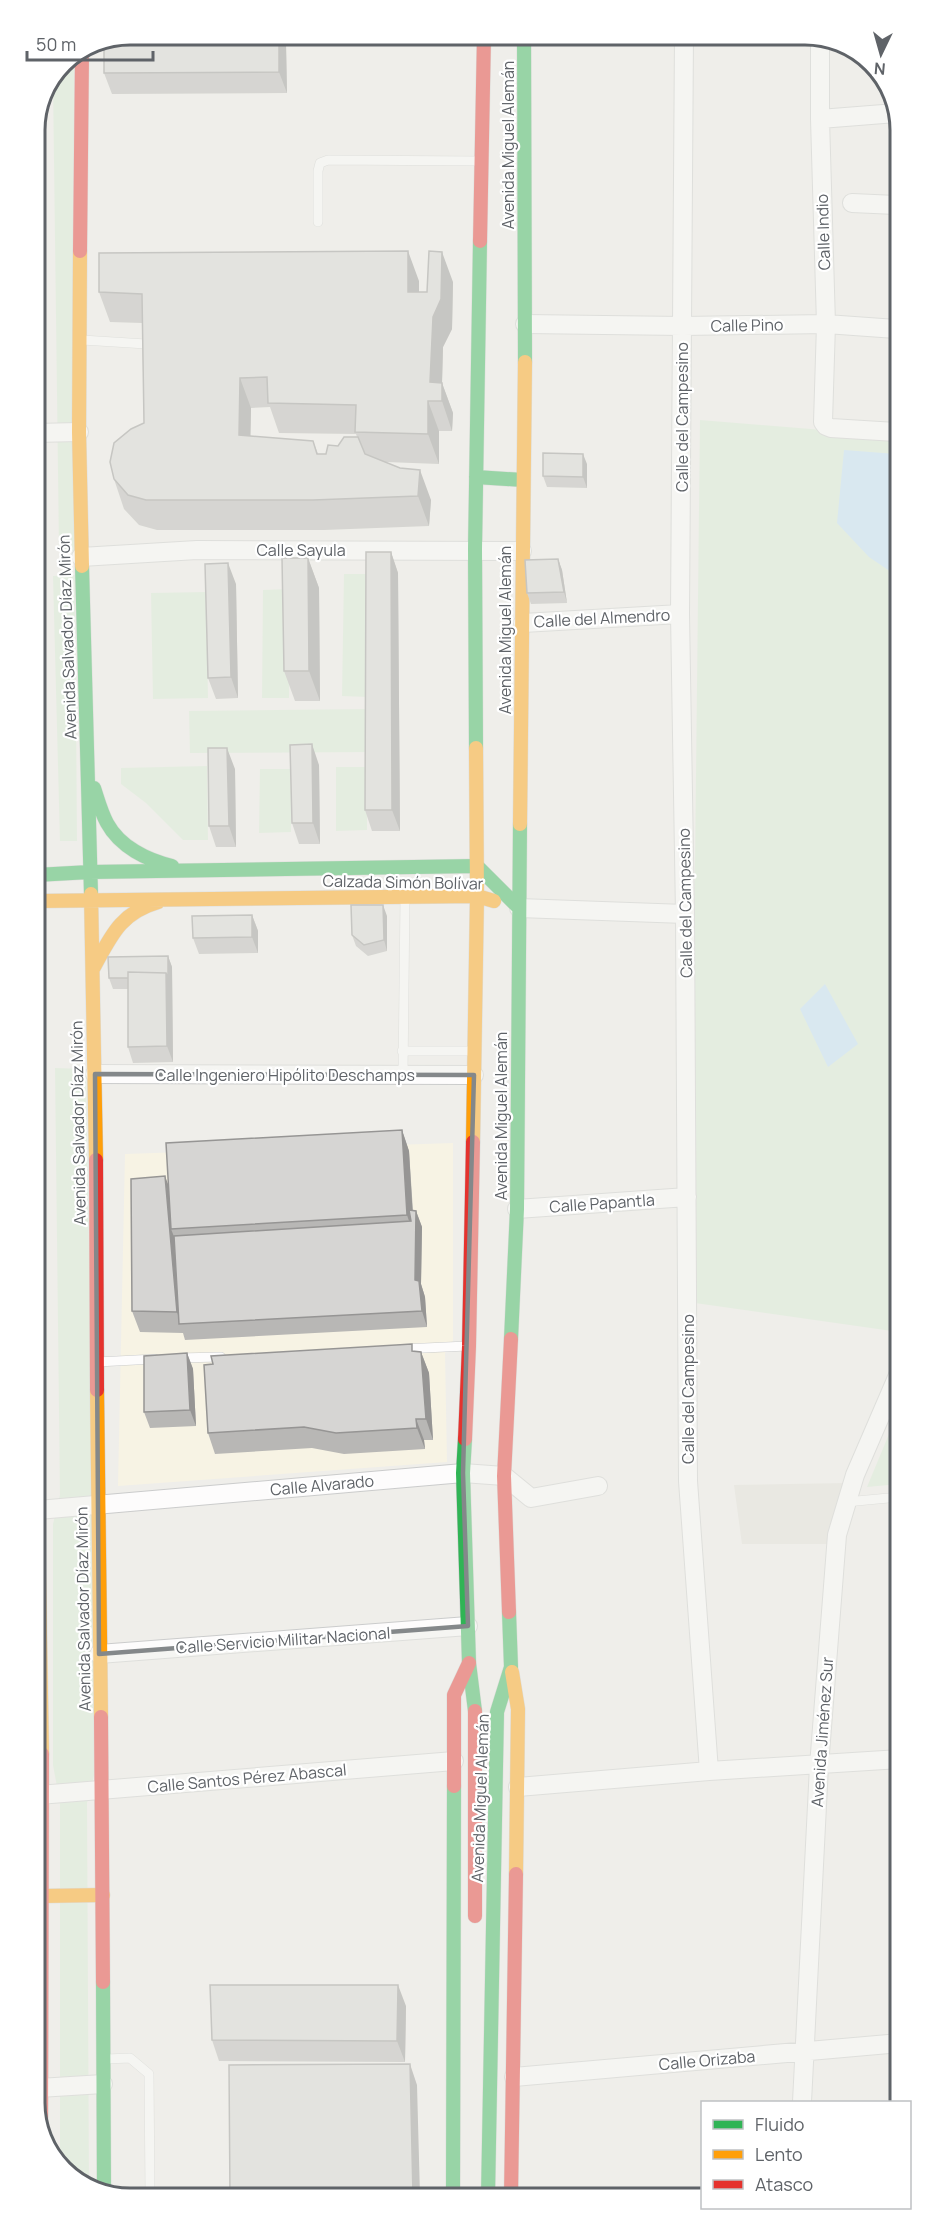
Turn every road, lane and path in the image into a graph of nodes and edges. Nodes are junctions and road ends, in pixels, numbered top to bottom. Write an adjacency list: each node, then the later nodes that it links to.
1 (484, 45): 8 (main road, Avenida Miguel Alemán)
2 (524, 45): 12 (main road, Avenida Miguel Alemán)
3 (684, 45): 14 (street, Calle del Campesino)
4 (820, 47): 7 (street, Calle Indio)
5 (82, 60): 16 (main road, Avenida Salvador Díaz Mirón)
6 (888, 114): 7 (street)
7 (820, 119): 13 (street, Calle Indio)
8 (482, 161): 11 (lane); 21 (main road, Avenida Miguel Alemán)
9 (852, 204): 10 (street)
10 (890, 205)
11 (318, 222)
12 (525, 324): 14 (street, Calle Pino); 22 (main road, Avenida Miguel Alemán)
13 (826, 324): 14 (street, Calle Pino); 15 (street, Calle Pino); 19 (street, Calle Indio)
14 (683, 326): 26 (street, Calle del Campesino)
15 (890, 329)
16 (80, 340): 17 (lane); 18 (main road, Avenida Salvador Díaz Mirón)
17 (146, 344)
18 (79, 432): 20 (street); 25 (main road, Avenida Salvador Díaz Mirón)
19 (890, 432)
20 (45, 433)
21 (476, 477): 22 (main road); 23 (main road, Avenida Miguel Alemán)
22 (524, 480): 24 (main road, Avenida Miguel Alemán)
23 (475, 549): 24 (street, Calle Sayula); 25 (street, Calle Sayula); 29 (main road, Avenida Miguel Alemán)
24 (522, 551): 27 (main road, Avenida Miguel Alemán)
25 (81, 557): 28 (main road, Avenida Salvador Díaz Mirón)
26 (680, 614): 27 (street, Calle del Almendro); 39 (street, Calle del Campesino)
27 (523, 622): 38 (main road, Avenida Miguel Alemán)
28 (87, 767): 30 (main road); 31 (main road, Avenida Salvador Díaz Mirón)
29 (477, 866): 30 (main road, Calzada Simón Bolívar); 33 (main road, Avenida Miguel Alemán); 38 (main road, Calzada Simón Bolívar)
30 (195, 871): 31 (main road, Calzada Simón Bolívar)
31 (90, 872): 32 (main road, Calzada Simón Bolívar); 36 (main road, Avenida Salvador Díaz Mirón)
32 (45, 874)
33 (477, 896): 34 (main road, Calzada Simón Bolívar); 38 (main road, Calzada Simón Bolívar); 42 (main road, Avenida Miguel Alemán)
34 (405, 897): 35 (main road, Calzada Simón Bolívar); 41 (lane)
35 (169, 899): 36 (main road, Calzada Simón Bolívar); 40 (main road)
36 (91, 900): 37 (main road, Calzada Simón Bolívar); 40 (main road, Avenida Salvador Díaz Mirón)
37 (45, 901)
38 (519, 908): 39 (street); 47 (main road, Avenida Miguel Alemán)
39 (685, 914): 46 (street, Calle del Campesino)
40 (93, 970): 43 (main road, Avenida Salvador Díaz Mirón)
41 (402, 1051): 42 (lane); 44 (lane)
42 (475, 1051): 45 (main road, Avenida Miguel Alemán)
43 (95, 1074): 44 (street, Calle Ingeniero Hipólito Deschamps); 51 (main road, Avenida Salvador Díaz Mirón)
44 (403, 1075): 45 (street, Calle Ingeniero Hipólito Deschamps)
45 (474, 1076): 48 (main road, Avenida Miguel Alemán)
46 (687, 1197): 47 (street, Calle Papantla); 67 (street, Calle del Campesino)
47 (517, 1209): 54 (main road, Avenida Miguel Alemán)
48 (469, 1346): 49 (lane); 53 (main road, Avenida Miguel Alemán)
49 (388, 1350)
50 (236, 1356): 51 (lane)
51 (97, 1362): 58 (main road, Avenida Salvador Díaz Mirón)
52 (890, 1394): 57 (street, Avenida Jiménez Sur)
53 (463, 1473): 54 (street, Calle Alvarado); 58 (street, Calle Alvarado); 60 (main road, Avenida Miguel Alemán)
54 (504, 1476): 55 (street); 63 (main road, Avenida Miguel Alemán)
55 (598, 1486)
56 (890, 1498): 57 (lane)
57 (846, 1502): 66 (street, Avenida Jiménez Sur)
58 (98, 1504): 59 (street, Calle Alvarado); 61 (main road, Avenida Salvador Díaz Mirón)
59 (45, 1511)
60 (468, 1626): 61 (street, Calle Servicio Militar Nacional); 62 (main road, Avenida Miguel Alemán)
61 (99, 1654): 69 (main road, Avenida Salvador Díaz Mirón)
62 (469, 1664): 65 (main road); 73 (main road, Avenida Miguel Alemán)
63 (511, 1667): 68 (main road); 84 (main road, Avenida Miguel Alemán)
64 (890, 1760): 66 (street)
65 (454, 1761): 69 (street, Calle Santos Pérez Abascal); 83 (main road)
66 (819, 1766): 67 (street); 75 (street, Avenida Jiménez Sur)
67 (710, 1771): 68 (street)
68 (518, 1787): 77 (main road)
69 (103, 1790): 70 (street, Calle Santos Pérez Abascal); 71 (main road, Avenida Salvador Díaz Mirón)
70 (45, 1795)
71 (103, 1895): 72 (main road); 76 (main road, Avenida Salvador Díaz Mirón)
72 (45, 1896)
73 (475, 1932)
74 (890, 2044): 75 (street, Calle Orizaba)
75 (805, 2051): 77 (street, Calle Orizaba); 80 (street, Avenida Jiménez Sur)
76 (104, 2059): 78 (main road, Avenida Salvador Díaz Mirón); 82 (lane)
77 (514, 2076): 85 (main road)
78 (104, 2084): 79 (street); 81 (main road, Avenida Salvador Díaz Mirón)
79 (45, 2087)
80 (802, 2101)
81 (104, 2184)
82 (150, 2188)
83 (453, 2188)
84 (488, 2188)
85 (511, 2188)

